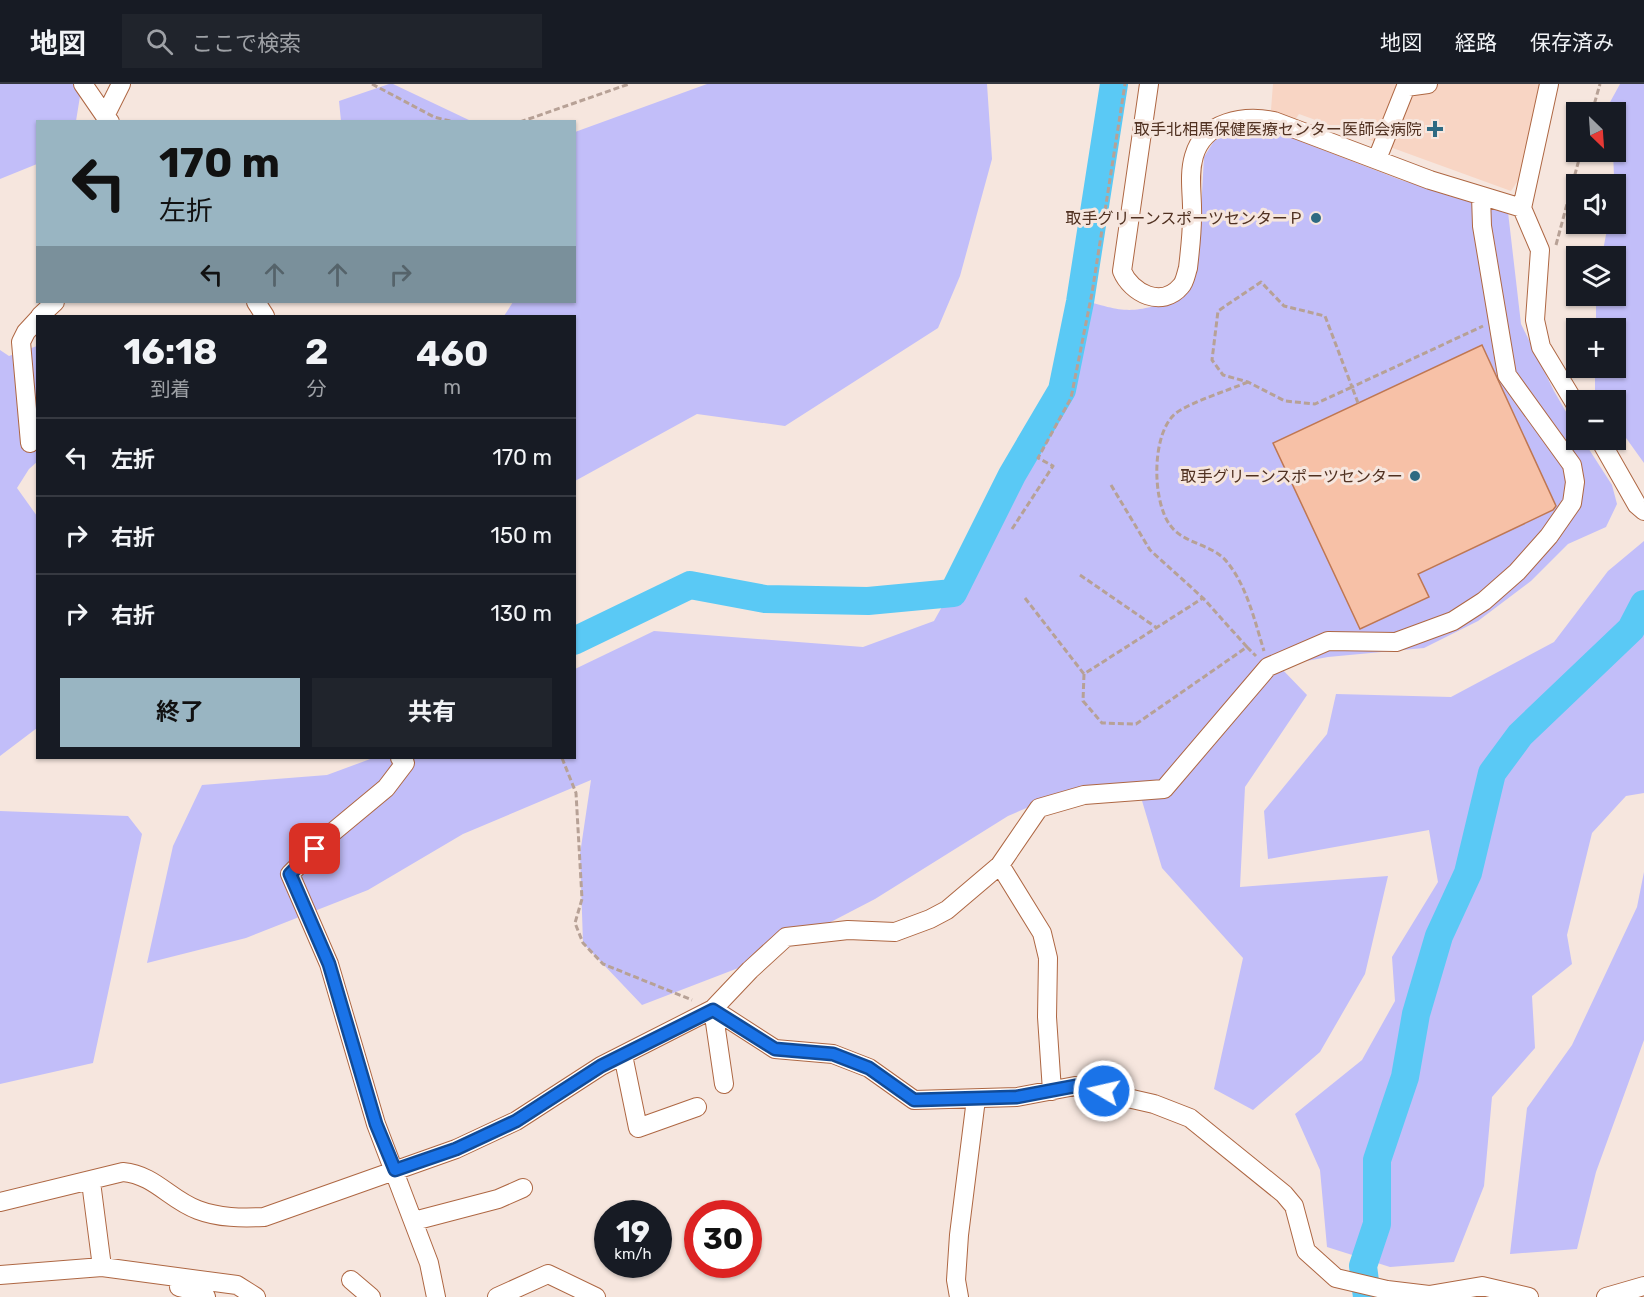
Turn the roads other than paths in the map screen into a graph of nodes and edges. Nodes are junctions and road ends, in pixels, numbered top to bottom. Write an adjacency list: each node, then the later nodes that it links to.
1 (83, 84): 7 (street)
2 (121, 84): 7 (street)
3 (1149, 84): 8 (street)
4 (1428, 84): 6 (street)
5 (1550, 84): 10 (street)
6 (1406, 86): 8 (street)
7 (108, 119)
8 (1377, 159): 9 (street)
9 (1481, 196): 10 (street); 19 (street)
10 (1522, 208): 14 (street)
11 (54, 303): 12 (street)
12 (42, 315)
13 (36, 321): 15 (street)
14 (1567, 390)
15 (30, 443)
16 (1606, 450): 17 (street)
17 (1644, 511)
18 (401, 759): 26 (street)
19 (1000, 865): 20 (street); 23 (street)
20 (713, 1010): 21 (street); 22 (street); 24 (street)
21 (623, 1055): 25 (street); 26 (street)
22 (724, 1084)
23 (1052, 1090): 24 (street); 35 (street)
24 (976, 1099): 42 (street)
25 (697, 1107)
26 (395, 1170): 27 (street); 30 (street)
27 (92, 1182): 29 (street); 31 (street)
28 (523, 1188): 30 (street)
29 (0, 1202)
30 (414, 1221): 39 (street)
31 (102, 1268): 32 (street); 36 (street); 37 (street)
32 (0, 1275)
33 (351, 1280): 38 (street)
34 (1644, 1286): 44 (street)
35 (1466, 1293): 43 (street)
36 (206, 1297)
37 (256, 1297)
38 (371, 1297)
39 (436, 1297)
40 (497, 1297): 41 (street)
41 (596, 1297)
42 (958, 1297)
43 (1529, 1297)
44 (1606, 1297)

